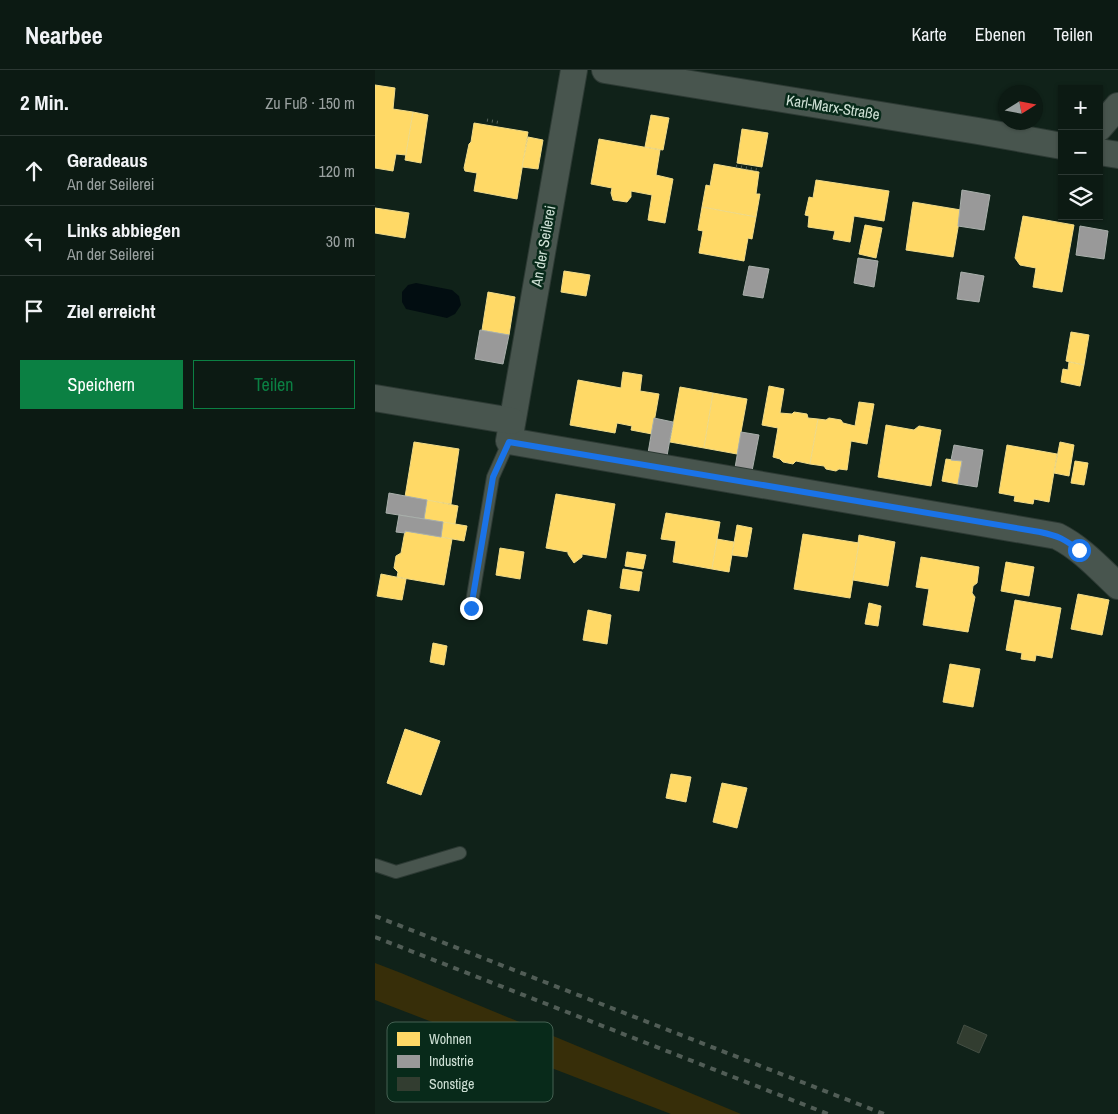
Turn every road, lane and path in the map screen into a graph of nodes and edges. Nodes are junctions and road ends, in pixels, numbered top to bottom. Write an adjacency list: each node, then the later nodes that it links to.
1 (574, 70): 13 (street, An der Seilerei)
2 (605, 70): 7 (street, Karl-Marx-Straße)
3 (1118, 106): 6 (street)
4 (487, 120): 5 (path)
5 (501, 123)
6 (1103, 123)
7 (1058, 145)
8 (1103, 153): 9 (street)
9 (1118, 155)
10 (736, 166): 11 (path)
11 (759, 170)
12 (375, 398): 13 (street)
13 (511, 431): 14 (street); 15 (lane, An der Seilerei)
14 (1118, 586)
15 (471, 608)
16 (460, 853): 17 (lane)
17 (375, 864)

